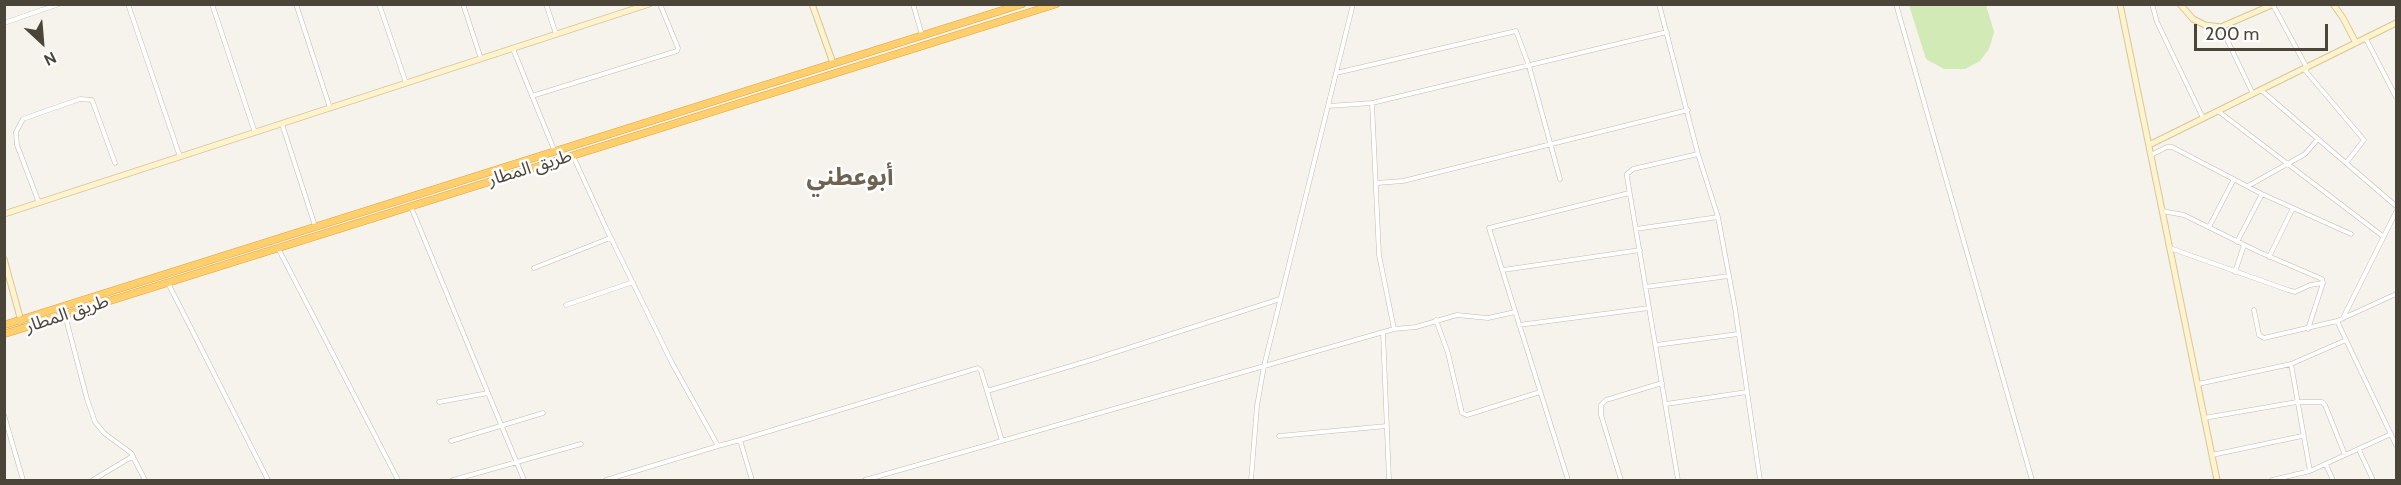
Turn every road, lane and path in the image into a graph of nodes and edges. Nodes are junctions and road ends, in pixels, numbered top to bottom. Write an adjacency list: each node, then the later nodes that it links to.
1 (59, 4): 22 (street)
2 (128, 4): 60 (street)
3 (212, 4): 51 (street)
4 (296, 4): 45 (street)
5 (379, 4): 38 (street)
6 (463, 4): 33 (street)
7 (546, 4): 28 (street)
8 (649, 4): 23 (street)
9 (660, 4): 41 (street)
10 (812, 4): 34 (street)
11 (913, 4): 29 (street)
12 (1022, 4): 29 (highway, طريق المطار)
13 (1056, 4): 52 (highway, طريق المطار)
14 (1353, 4): 37 (street)
15 (1659, 4): 27 (street)
16 (1896, 4): 170 (street)
17 (2120, 4): 55 (street)
18 (2152, 4): 48 (street)
19 (2180, 4): 26 (street)
20 (2333, 4): 31 (street)
21 (2273, 5): 26 (street); 36 (street)
22 (43, 7): 24 (street)
23 (631, 7): 28 (street)
24 (4, 23)
25 (2397, 23): 30 (street)
26 (2221, 27): 40 (street)
27 (1667, 32): 35 (street); 46 (street)
28 (556, 35): 32 (street)
29 (922, 36): 34 (highway, طريق المطار)
30 (2366, 39): 31 (street); 42 (street)
31 (2356, 43): 36 (street)
32 (513, 49): 33 (street); 41 (street)
33 (481, 59): 38 (street)
34 (833, 63): 50 (highway, طريق المطار)
35 (1529, 66): 37 (street); 43 (street); 54 (street)
36 (2306, 68): 39 (street); 62 (street)
37 (1336, 73): 44 (street)
38 (406, 83): 45 (street)
39 (2261, 90): 40 (street); 53 (street)
40 (2253, 94): 47 (street)
41 (532, 96): 56 (street)
42 (2397, 97)
43 (1372, 103): 44 (street); 66 (street)
44 (1328, 106): 101 (street)
45 (330, 108): 49 (street)
46 (1688, 110): 54 (street); 57 (street)
47 (2218, 111): 48 (street); 63 (street)
48 (2203, 118): 55 (street)
49 (282, 124): 51 (street); 79 (street)
50 (633, 127): 52 (highway); 56 (highway, طريق المطار)
51 (255, 133): 60 (street)
52 (636, 135): 58 (highway, طريق المطار)
53 (2318, 139): 62 (street); 63 (street)
54 (1550, 145): 64 (street); 66 (street)
55 (2149, 145): 59 (street)
56 (555, 153): 77 (highway, طريق المطار)
57 (1698, 154): 68 (street); 78 (street)
58 (573, 155): 71 (highway, طريق المطار); 83 (street)
59 (2151, 155): 65 (street); 74 (street)
60 (180, 157): 70 (street)
61 (115, 163): 70 (street)
62 (2346, 163): 72 (street)
63 (2286, 165): 67 (street); 84 (street)
64 (1560, 179)
65 (2234, 179): 67 (street); 80 (street)
66 (1377, 183): 115 (street)
67 (2248, 186): 69 (street)
68 (1629, 193): 81 (street); 93 (street)
69 (2262, 194): 73 (street); 85 (street)
70 (39, 203): 76 (street)
71 (410, 206): 77 (highway, طريق المطار); 128 (street)
72 (2397, 206)
73 (2293, 208): 82 (street); 90 (street)
74 (2162, 211): 80 (street); 88 (street)
75 (2397, 212): 84 (street)
76 (4, 214)
77 (365, 216): 79 (highway, طريق المطار); 87 (highway, طريق المطار)
78 (1718, 217): 81 (street); 95 (street)
79 (316, 227): 108 (highway, طريق المطار)
80 (2209, 227): 85 (street)
81 (1636, 230): 89 (street)
82 (2351, 234)
83 (610, 237): 92 (street); 97 (street)
84 (2384, 237): 107 (street)
85 (2237, 242): 86 (street)
86 (2244, 245): 90 (street); 94 (street)
87 (278, 247): 96 (highway, طريق المطار); 158 (street)
88 (2170, 248): 94 (street); 124 (street)
89 (1640, 250): 93 (street); 99 (street)
90 (2269, 257): 98 (street)
91 (5, 260): 108 (street)
92 (534, 268)
93 (1503, 270): 105 (street)
94 (2235, 272): 98 (street)
95 (1729, 276): 99 (street); 118 (street)
96 (168, 282): 106 (highway, طريق المطار); 157 (street)
97 (633, 282): 102 (street); 145 (street)
98 (2323, 283): 114 (street)
99 (1646, 287): 103 (street)
100 (2397, 294): 107 (street)
101 (1281, 299): 122 (street); 125 (street)
102 (566, 305)
103 (1649, 308): 112 (street); 120 (street)
104 (2254, 310): 114 (street)
105 (1515, 312): 109 (street); 112 (street)
106 (65, 315): 113 (highway, طريق المطار); 149 (street)
107 (2343, 318): 110 (street)
108 (21, 320): 111 (highway, طريق المطار); 113 (street)
109 (1436, 320): 115 (street); 126 (street)
110 (2337, 321): 114 (street); 119 (street)
111 (4, 325)
112 (1519, 325): 126 (street)
113 (24, 328): 117 (highway, طريق المطار)
114 (2308, 328)
115 (1394, 329): 116 (street)
116 (1383, 332): 122 (street); 136 (street)
117 (4, 334)
118 (1738, 334): 120 (street); 127 (street)
119 (2346, 340): 121 (street); 138 (street)
120 (1656, 345): 123 (street)
121 (2291, 364): 124 (street); 130 (street)
122 (1264, 366): 142 (street); 164 (street)
123 (1662, 384): 131 (street); 167 (street)
124 (2198, 384): 134 (street)
125 (987, 391): 140 (street); 142 (street)
126 (1540, 392): 166 (street)
127 (1747, 392): 131 (street); 169 (street)
128 (488, 393): 129 (street); 135 (street)
129 (439, 402)
130 (2297, 402): 134 (street); 139 (street); 148 (street)
131 (1666, 404): 168 (street)
132 (543, 413): 135 (street)
133 (4, 415): 154 (street)
134 (2204, 418): 147 (street)
135 (502, 425): 141 (street); 150 (street)
136 (1387, 426): 137 (street); 165 (street)
137 (1279, 435)
138 (2391, 435): 144 (street); 146 (street)
139 (2302, 436): 147 (street); 152 (street)
140 (740, 440): 145 (street); 162 (street)
141 (451, 441)
142 (1002, 441): 163 (street)
143 (580, 444): 150 (street)
144 (2397, 445)
145 (718, 446): 161 (street)
146 (2359, 450): 148 (street); 174 (street)
147 (2212, 454): 171 (street)
148 (2345, 455): 151 (street)
149 (133, 456): 155 (street); 156 (street)
150 (516, 463): 159 (street); 160 (street)
151 (2326, 465): 152 (street); 173 (street)
152 (2310, 471): 153 (street)
153 (2298, 478): 172 (street)
154 (23, 480)
155 (93, 480)
156 (146, 480)
157 (268, 480)
158 (398, 480)
159 (453, 480)
160 (524, 480)
161 (606, 480)
162 (752, 480)
163 (865, 480)
164 (1251, 480)
165 (1389, 480)
166 (1568, 480)
167 (1621, 480)
168 (1678, 480)
169 (1760, 480)
170 (2032, 480)
171 (2217, 480)
172 (2272, 480)
173 (2333, 480)
174 (2373, 480)

